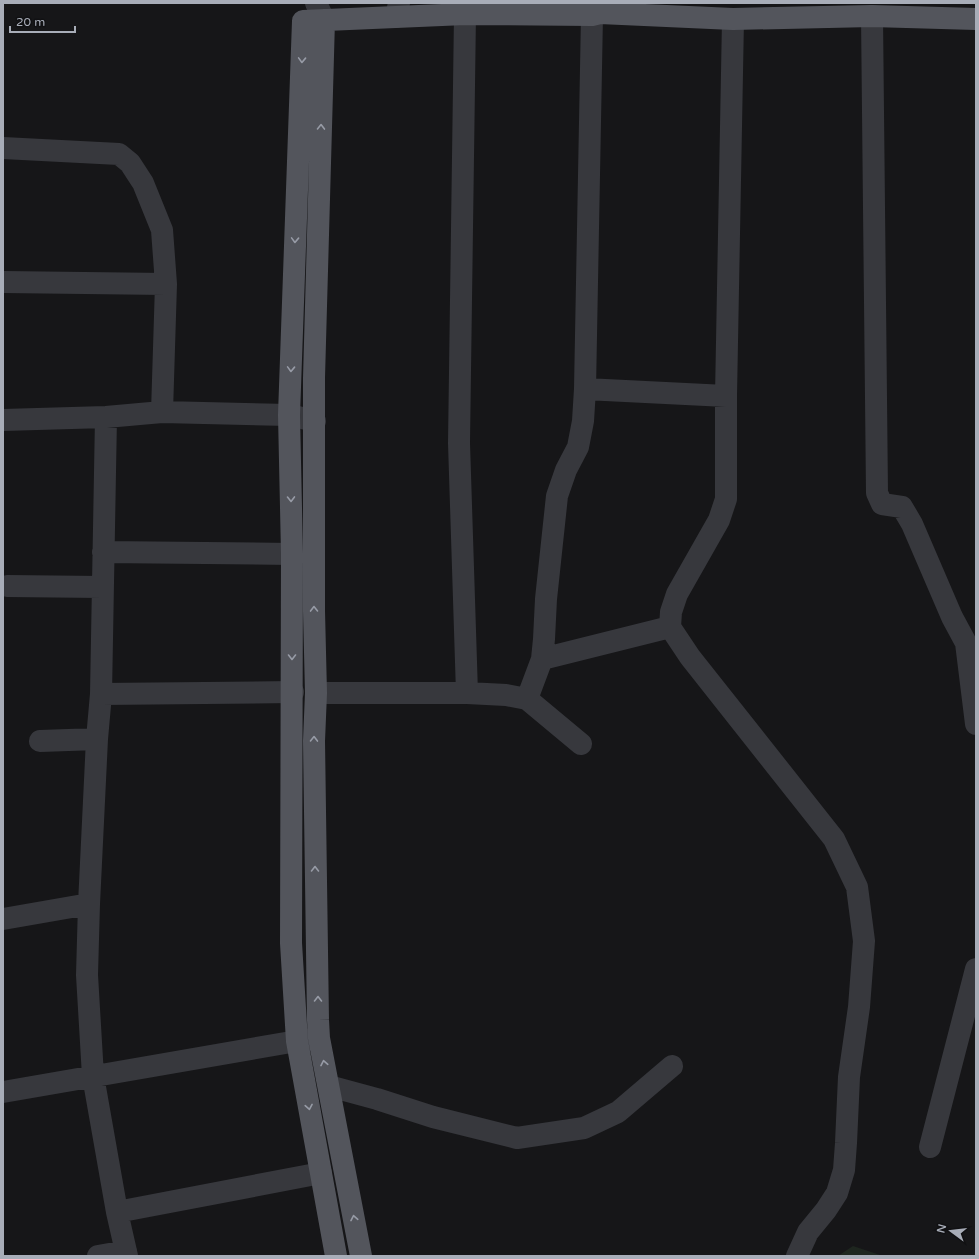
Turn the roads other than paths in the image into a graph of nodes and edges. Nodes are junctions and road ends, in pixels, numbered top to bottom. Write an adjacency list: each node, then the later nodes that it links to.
1 (397, 10): 3 (main road); 4 (main road)
2 (597, 10): 4 (main road); 6 (main road); 11 (street)
3 (313, 12): 14 (main road, one-way to 14); 17 (main road, one-way to 3)
4 (465, 14): 27 (street)
5 (872, 16): 6 (main road); 7 (main road); 23 (street)
6 (733, 19): 12 (street)
7 (976, 19)
8 (3, 148): 10 (street)
9 (3, 282): 10 (street)
10 (166, 284): 13 (street)
11 (585, 389): 12 (street); 24 (street)
12 (726, 396): 22 (street)
13 (162, 412): 14 (street); 15 (street)
14 (289, 415): 17 (street); 19 (main road, one-way to 19)
15 (106, 417): 16 (street); 18 (street)
16 (3, 420)
17 (315, 421): 26 (main road, one-way to 17)
18 (102, 552): 19 (street); 21 (street)
19 (292, 554): 25 (main road, one-way to 25)
20 (7, 586): 21 (street)
21 (102, 587): 28 (street)
22 (670, 627): 24 (street); 50 (street)
23 (971, 639): 30 (street)
24 (542, 659): 29 (street)
25 (293, 692): 28 (street); 38 (main road)
26 (316, 693): 27 (street); 37 (main road, one-way to 26)
27 (468, 693): 29 (street)
28 (101, 694): 31 (street)
29 (527, 699): 33 (street)
30 (976, 724)
31 (97, 739): 32 (street); 34 (street)
32 (40, 740)
33 (581, 744)
34 (89, 904): 35 (street); 40 (street)
35 (3, 919)
36 (976, 969): 43 (street)
37 (319, 1038): 38 (street); 41 (main road, one-way to 37)
38 (297, 1041): 40 (street); 44 (main road, one-way to 44)
39 (672, 1066): 41 (street)
40 (93, 1076): 42 (street); 45 (street)
41 (328, 1086): 49 (main road, one-way to 41)
42 (3, 1092)
43 (930, 1147)
44 (321, 1173): 45 (street); 48 (main road)
45 (118, 1212): 46 (street)
46 (127, 1253): 47 (street)
47 (98, 1256)
48 (336, 1256)
49 (362, 1256)
50 (797, 1256)

